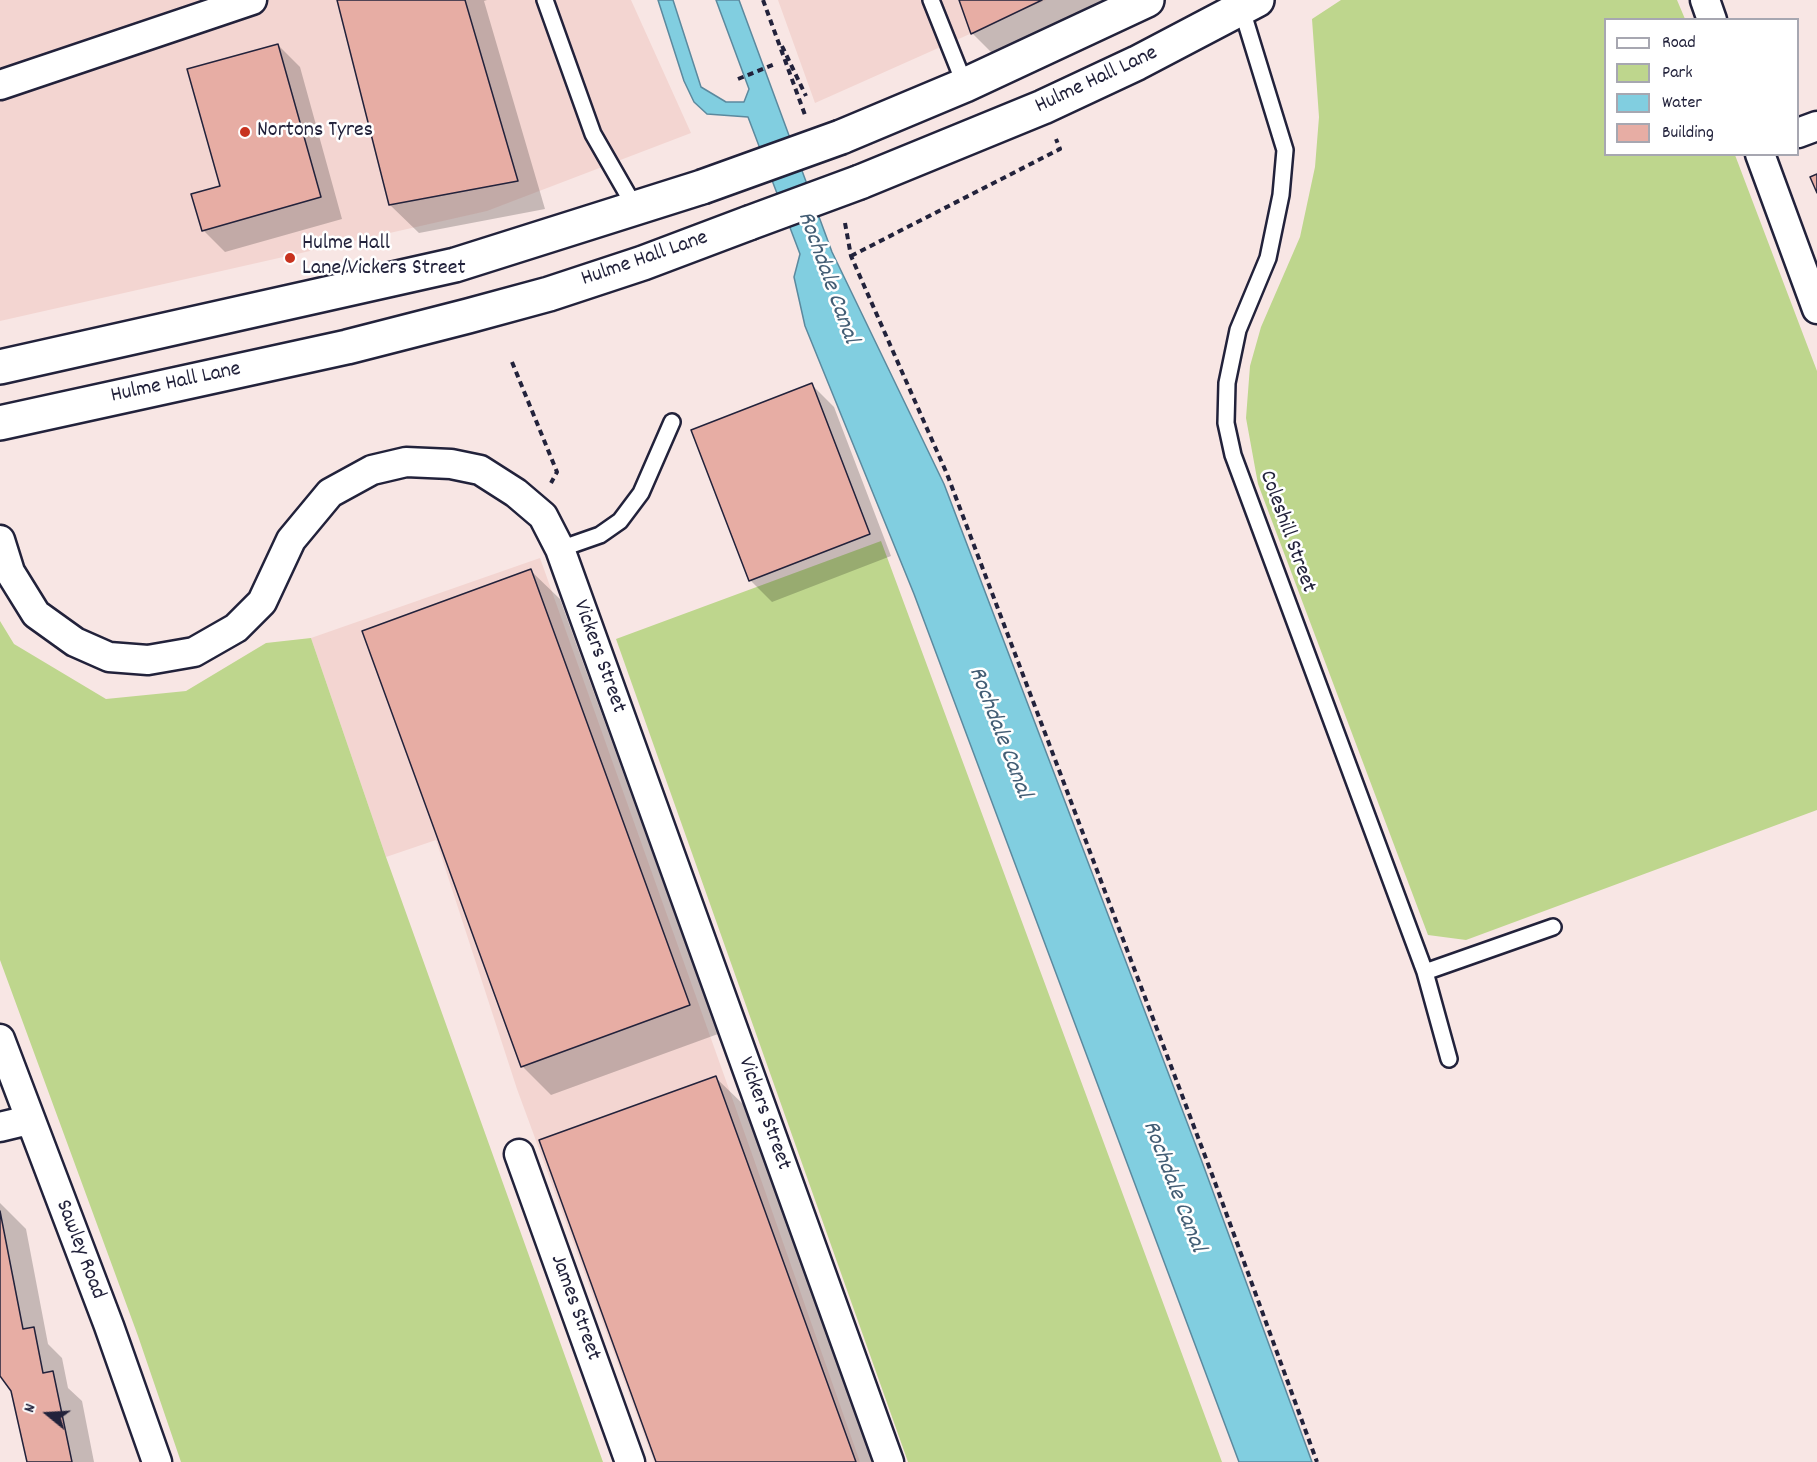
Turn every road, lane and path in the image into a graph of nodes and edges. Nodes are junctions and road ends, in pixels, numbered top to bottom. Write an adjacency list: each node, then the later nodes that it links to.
1 (252, 0): 11 (street)
2 (545, 0): 18 (lane)
3 (763, 0): 13 (path)
4 (931, 0): 12 (lane)
5 (1147, 0): 12 (highway)
6 (1705, 0): 8 (street)
7 (1245, 3): 14 (highway, Hulme Hall Lane); 30 (lane, Coleshill Street)
8 (1711, 18)
9 (775, 64): 10 (path)
10 (738, 80)
11 (0, 85)
12 (965, 85): 18 (highway, bridge)
13 (805, 93)
14 (1043, 107): 20 (path); 25 (highway, Hulme Hall Lane, bridge)
15 (1817, 126): 16 (street)
16 (1799, 132)
17 (1761, 156): 21 (street)
18 (636, 209): 23 (highway)
19 (845, 220): 20 (path)
20 (851, 256): 39 (path)
21 (1817, 309)
22 (512, 363): 26 (path)
23 (0, 367)
24 (672, 422): 28 (lane)
25 (0, 423)
26 (536, 510): 27 (street, Vickers Street); 28 (street, Vickers Street)
27 (0, 540)
28 (560, 549): 38 (street, Vickers Street)
29 (1553, 927): 30 (lane)
30 (1425, 972): 32 (lane, Coleshill Street)
31 (0, 1039): 33 (street, Sawley Road)
32 (1449, 1059)
33 (29, 1120): 34 (street); 36 (street, Sawley Road)
34 (0, 1127)
35 (519, 1154): 37 (street, James Street)
36 (157, 1462)
37 (630, 1462)
38 (889, 1462)
39 (1317, 1462)

